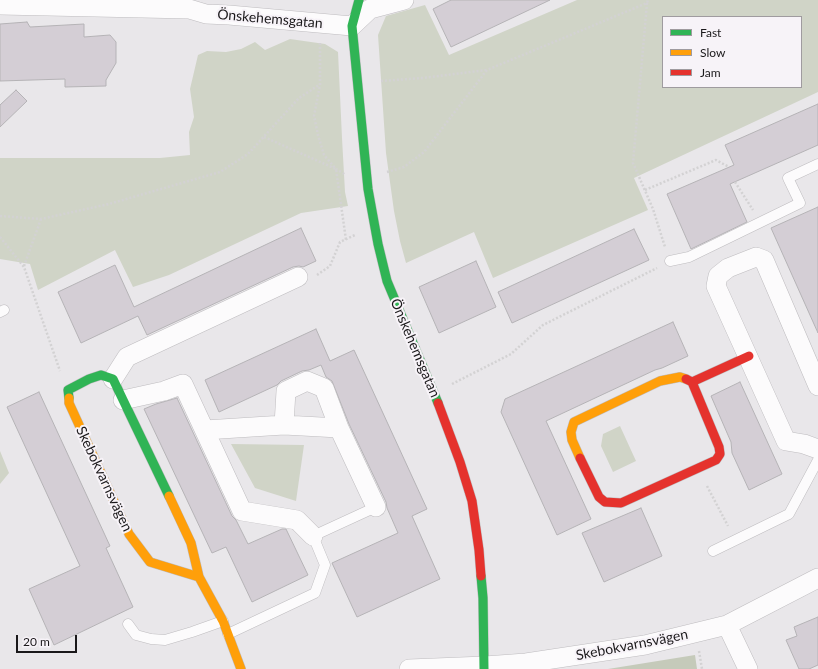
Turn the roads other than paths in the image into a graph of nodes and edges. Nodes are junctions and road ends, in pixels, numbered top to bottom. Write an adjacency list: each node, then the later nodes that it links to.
1 (359, 0): 5 (street, Önskehemsgatan)
2 (404, 0): 5 (street)
3 (189, 4): 4 (street, Önskehemsgatan); 5 (street, Önskehemsgatan)
4 (0, 5)
5 (352, 26): 28 (street, Önskehemsgatan)
6 (818, 164): 7 (lane)
7 (670, 261)
8 (298, 277): 10 (street)
9 (749, 356): 11 (street); 12 (street); 17 (street)
10 (113, 378): 13 (street); 22 (street, Skebokvarnsvägen)
11 (692, 382): 11 (street)
12 (818, 386)
13 (123, 400): 16 (street); 22 (street)
14 (284, 425): 15 (street); 15 (street); 16 (street)
15 (339, 428): 19 (street)
16 (205, 430): 20 (street)
17 (818, 448)
18 (818, 460): 21 (lane)
19 (376, 507): 20 (lane)
20 (313, 536): 27 (lane)
21 (713, 551)
22 (199, 577): 24 (street)
23 (818, 578): 26 (street, Skebokvarnsvägen)
24 (223, 621): 25 (lane); 27 (street)
25 (128, 624)
26 (726, 625): 28 (street, Skebokvarnsvägen); 31 (street)
27 (228, 634): 29 (street)
28 (484, 668): 30 (street, Skebokvarnsvägen)
29 (241, 669)
30 (409, 669)
31 (748, 669)

